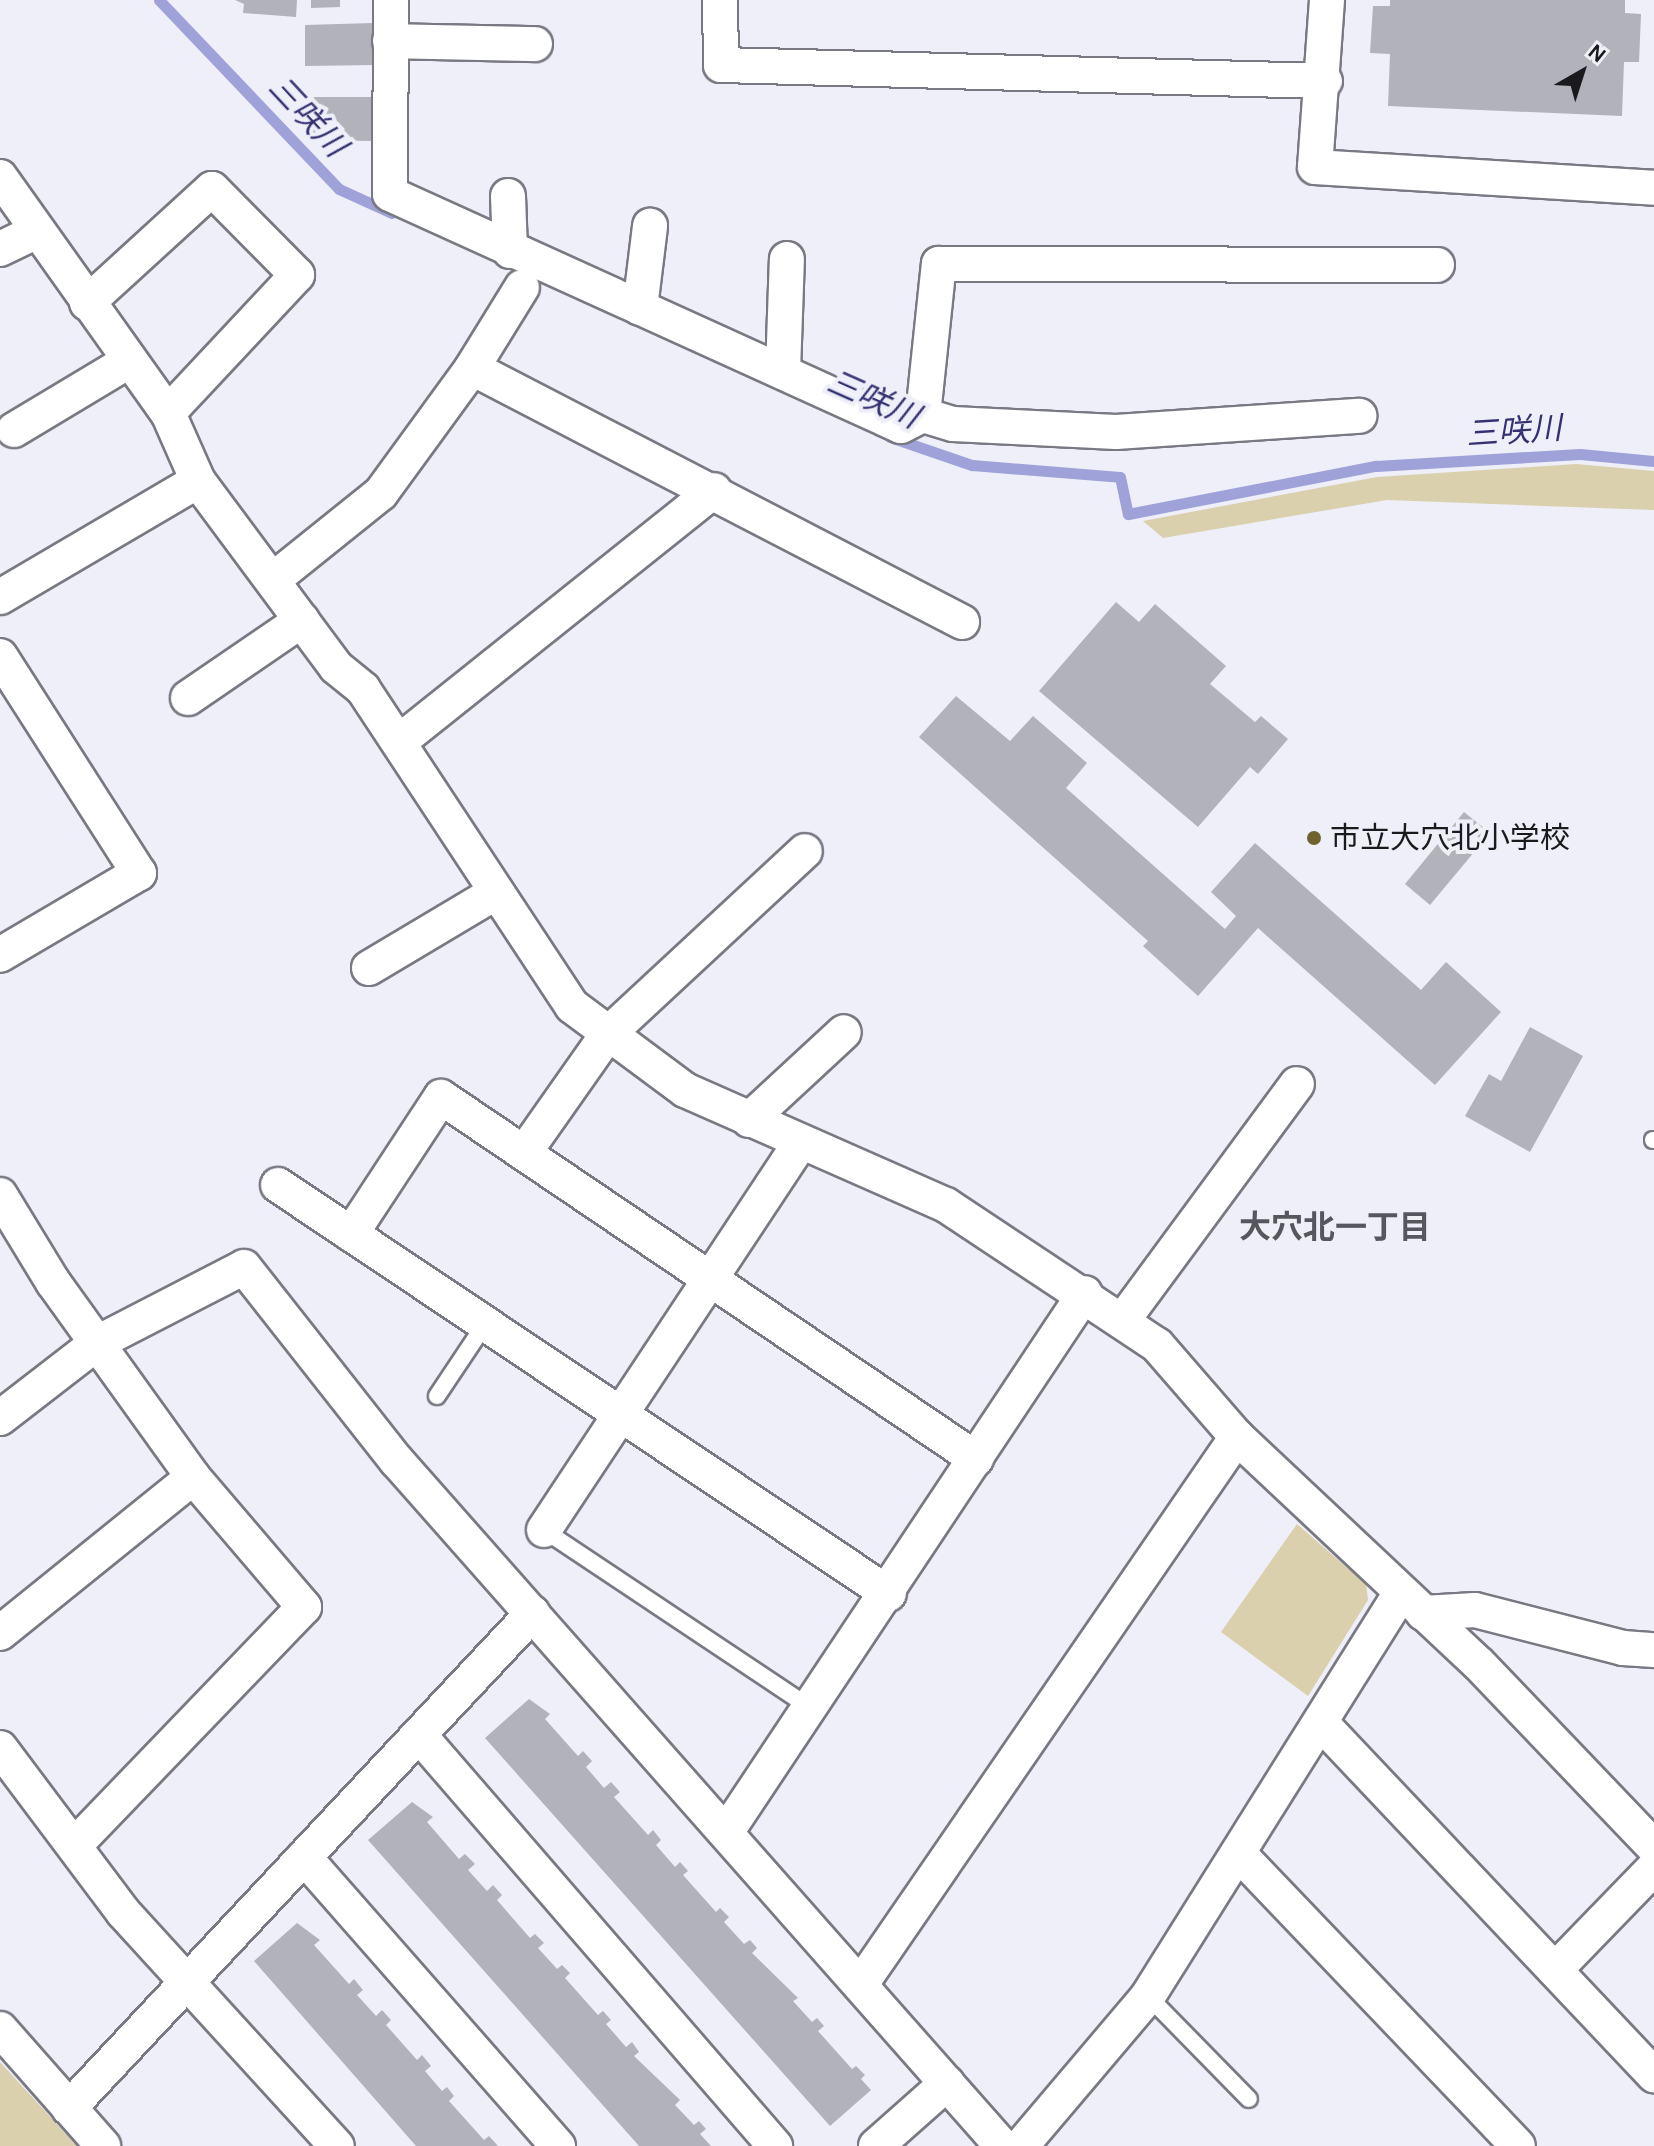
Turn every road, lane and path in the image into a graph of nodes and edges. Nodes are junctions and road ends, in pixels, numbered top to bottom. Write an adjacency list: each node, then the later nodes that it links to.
1 (391, 0): 4 (street)
2 (720, 0): 6 (street)
3 (1327, 0): 6 (street)
4 (390, 41): 5 (street); 15 (street)
5 (535, 44)
6 (1325, 81): 8 (street)
7 (0, 177): 11 (street)
8 (1654, 188)
9 (508, 196): 15 (street)
10 (650, 226): 17 (street)
11 (37, 231): 12 (street); 16 (street)
12 (0, 249)
13 (787, 259): 20 (street)
14 (1437, 265): 22 (street)
15 (524, 268): 17 (street); 19 (street)
16 (87, 303): 18 (street); 21 (street)
17 (640, 308): 20 (street)
18 (127, 362): 21 (street); 24 (street)
19 (472, 368): 26 (street); 27 (street)
20 (783, 371): 22 (street)
21 (168, 413): 25 (street)
22 (923, 415): 23 (street)
23 (1359, 416)
24 (14, 430)
25 (198, 481): 27 (street); 28 (street)
26 (714, 490): 30 (street); 33 (street)
27 (274, 579): 29 (street)
28 (0, 597)
29 (302, 620): 32 (street); 33 (street)
30 (962, 622)
31 (0, 656): 36 (street)
32 (188, 698)
33 (400, 741): 35 (street)
34 (805, 851): 39 (street)
35 (495, 893): 37 (street); 39 (street)
36 (0, 955)
37 (369, 968)
38 (844, 1032): 41 (street)
39 (607, 1035): 41 (street); 43 (street)
40 (1297, 1084): 50 (street)
41 (749, 1120): 42 (street)
42 (800, 1143): 48 (street); 49 (street)
43 (524, 1153): 47 (street); 48 (street)
44 (278, 1185): 47 (street)
45 (0, 1195): 46 (street)
46 (9, 1229): 52 (street)
47 (351, 1234): 51 (street)
48 (710, 1279): 54 (street); 57 (street)
49 (1085, 1293): 50 (street); 57 (street)
50 (1123, 1320): 56 (street)
51 (485, 1324): 53 (lane); 54 (street)
52 (97, 1343): 55 (street); 58 (street); 62 (street)
53 (437, 1396)
54 (621, 1414): 59 (street); 60 (street)
55 (0, 1418)
56 (1237, 1437): 61 (street); 77 (street)
57 (976, 1459): 60 (street)
58 (193, 1477): 63 (street); 70 (street)
59 (544, 1530): 65 (lane)
60 (889, 1594): 65 (street)
61 (1412, 1603): 64 (street); 66 (street); 71 (street)
62 (533, 1613): 67 (street); 69 (street)
63 (0, 1633)
64 (1654, 1650)
65 (811, 1708): 69 (street)
66 (1321, 1723): 72 (street); 75 (street)
67 (419, 1735): 73 (street); 87 (street)
68 (0, 1748): 70 (street)
69 (727, 1831): 77 (street)
70 (75, 1845): 76 (street)
71 (1654, 1847)
72 (1240, 1855): 78 (street); 91 (street)
73 (304, 1857): 76 (street); 86 (street)
74 (1654, 1868): 75 (street)
75 (1555, 1970): 80 (street)
76 (189, 1980): 83 (street); 85 (street)
77 (861, 1984): 81 (street)
78 (1148, 1996): 82 (lane); 90 (street)
79 (0, 2029): 83 (street)
80 (1654, 2075)
81 (947, 2083): 88 (street); 89 (street)
82 (1249, 2099)
83 (69, 2108): 84 (street)
84 (103, 2146)
85 (337, 2146)
86 (558, 2146)
87 (775, 2146)
88 (876, 2146)
89 (1002, 2146)
90 (1021, 2146)
91 (1518, 2146)

